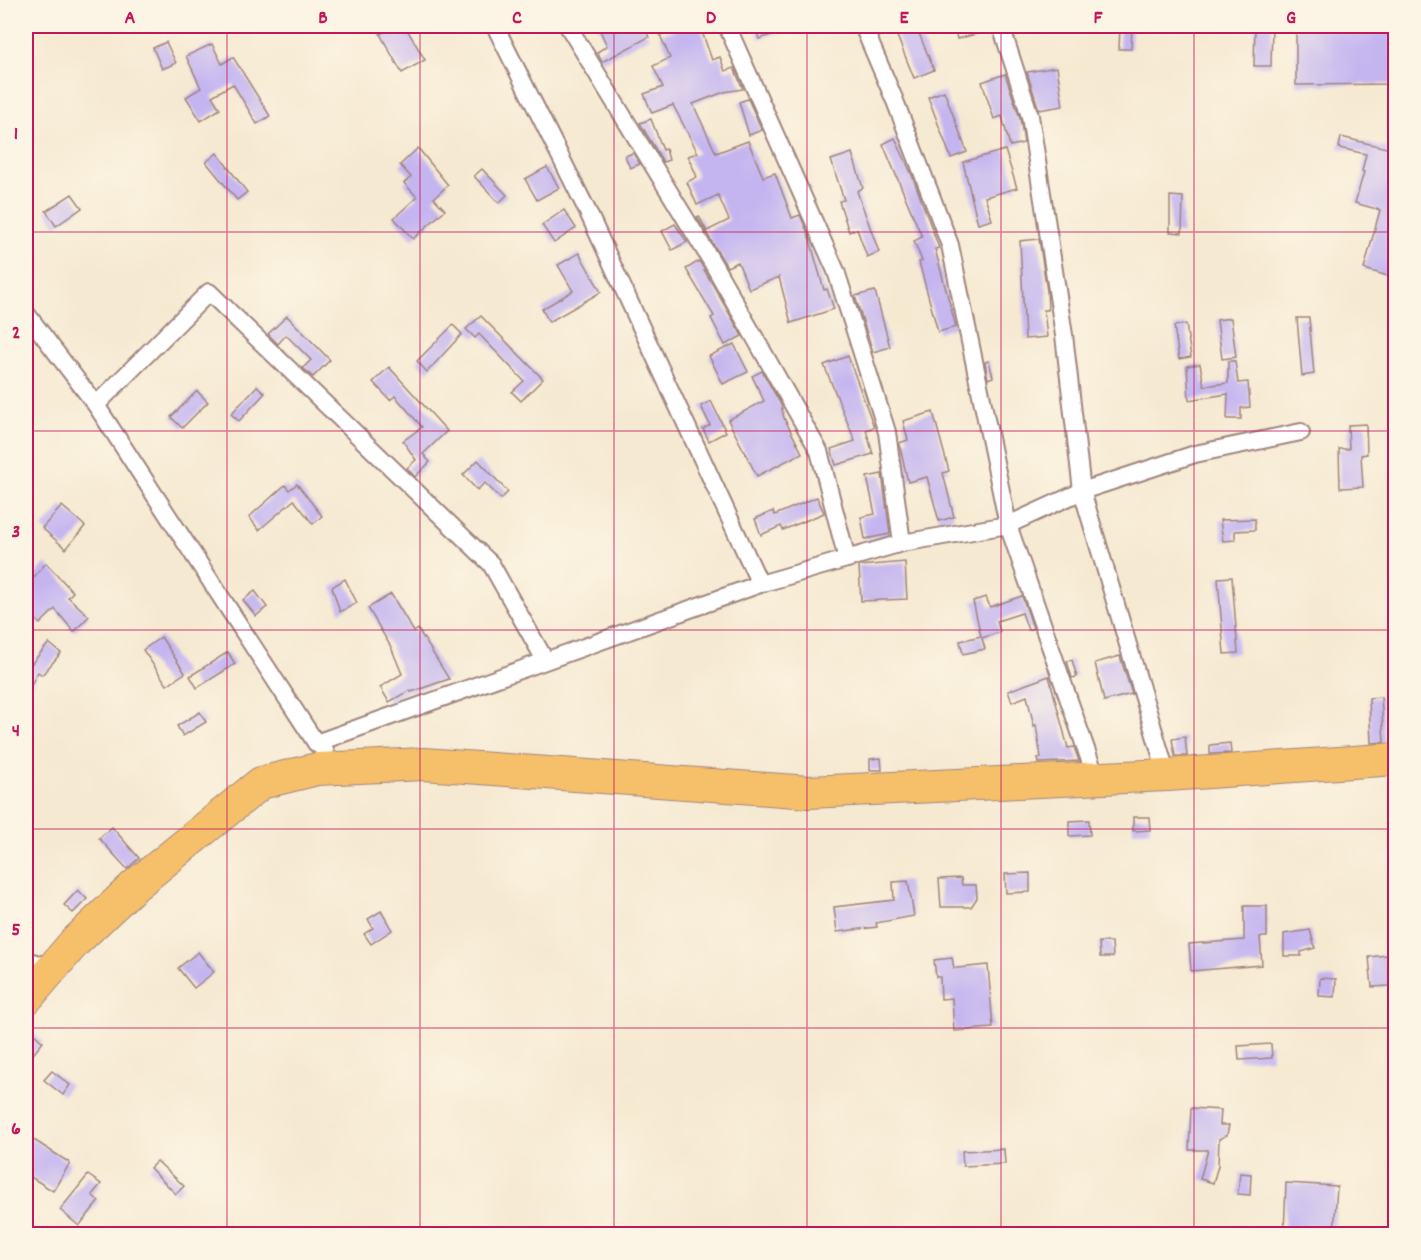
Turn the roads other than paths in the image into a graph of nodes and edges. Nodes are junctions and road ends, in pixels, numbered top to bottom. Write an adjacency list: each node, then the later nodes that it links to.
1 (495, 26): 13 (street)
2 (568, 26): 12 (street)
3 (727, 26): 11 (street)
4 (862, 26): 10 (street)
5 (1001, 26): 9 (street)
6 (26, 313): 7 (street)
7 (96, 405): 14 (street); 15 (street)
8 (1301, 432): 9 (street)
9 (1082, 491): 10 (street); 18 (street)
10 (1008, 525): 11 (street); 19 (street)
11 (902, 543): 12 (street)
12 (847, 559): 13 (street)
13 (760, 584): 14 (street)
14 (545, 660): 15 (street)
15 (316, 743): 17 (street)
16 (1395, 759): 18 (highway)
17 (346, 768): 19 (highway); 20 (highway)
18 (1167, 775): 19 (highway)
19 (1096, 778)
20 (39, 964): 21 (highway)
21 (26, 999)

